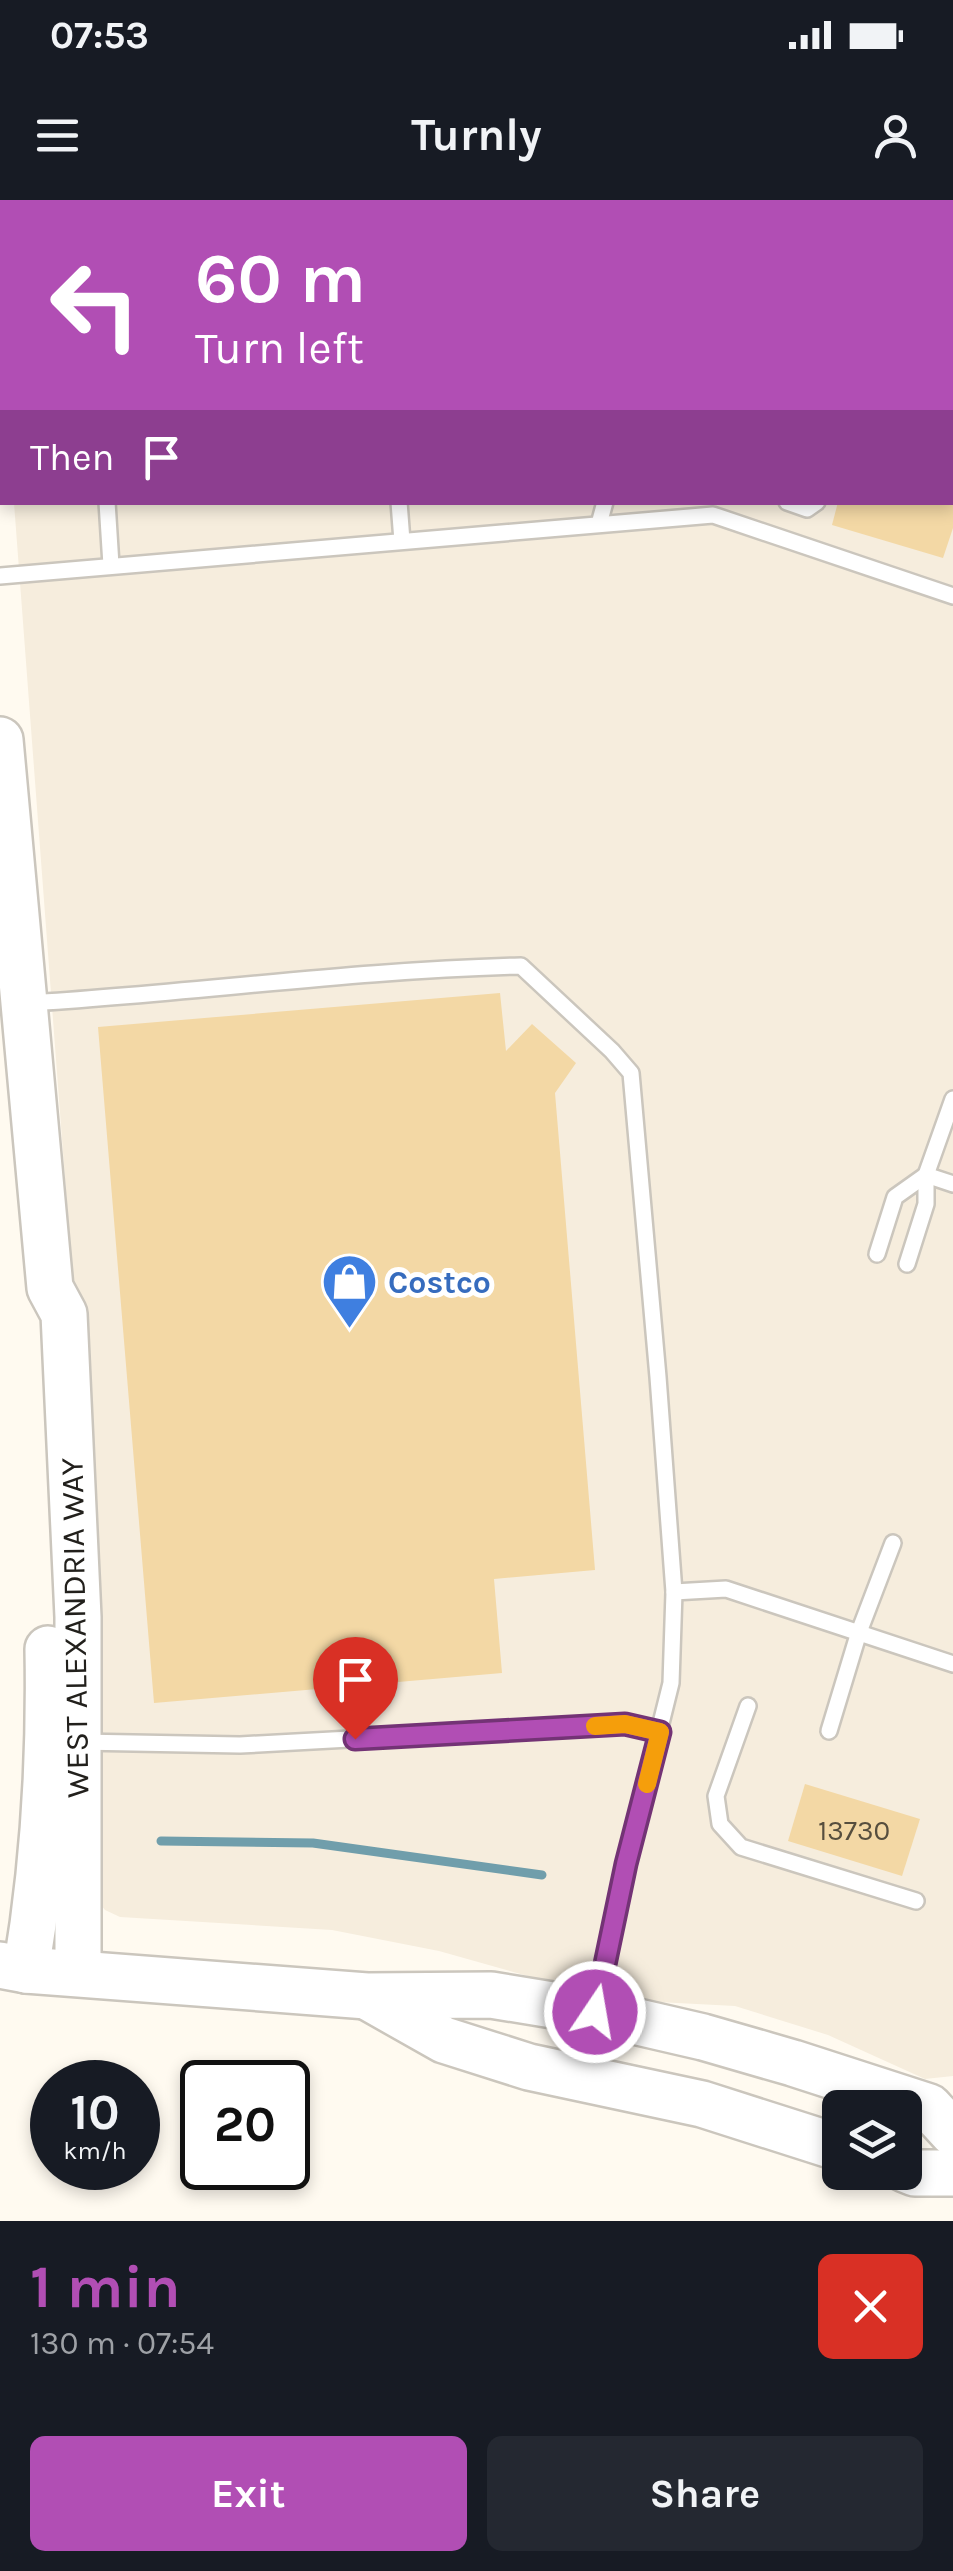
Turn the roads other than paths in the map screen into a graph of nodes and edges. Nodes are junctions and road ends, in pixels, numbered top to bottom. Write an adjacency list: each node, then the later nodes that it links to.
1 (107, 505): 6 (lane)
2 (399, 505): 5 (lane)
3 (604, 505): 4 (lane)
4 (598, 524): 5 (lane); 8 (lane)
5 (402, 541): 6 (lane)
6 (111, 565): 7 (lane)
7 (0, 576)
8 (953, 596)
9 (0, 740): 10 (street, WEST ALEXANDRIA WAY)
10 (24, 1003): 16 (street, WEST ALEXANDRIA WAY); 18 (lane)
11 (953, 1099): 12 (lane)
12 (926, 1175): 13 (lane); 14 (lane); 15 (lane)
13 (953, 1184)
14 (877, 1254)
15 (907, 1264)
16 (50, 1288): 24 (street, WEST ALEXANDRIA WAY); 26 (street, WEST ALEXANDRIA WAY)
17 (892, 1542): 19 (lane)
18 (674, 1592): 19 (lane); 22 (lane)
19 (859, 1632): 20 (lane); 23 (lane)
20 (953, 1664)
21 (748, 1706): 25 (lane)
22 (660, 1732): 24 (lane); 29 (lane)
23 (828, 1732)
24 (79, 1742): 27 (street, WEST ALEXANDRIA WAY)
25 (916, 1901)
26 (13, 1967): 27 (street)
27 (78, 1973): 28 (street)
28 (367, 1996): 29 (street); 31 (street)
29 (595, 2012): 30 (street)
30 (953, 2133)
31 (822, 2142)
32 (922, 2172): 33 (street)
33 (953, 2174)

